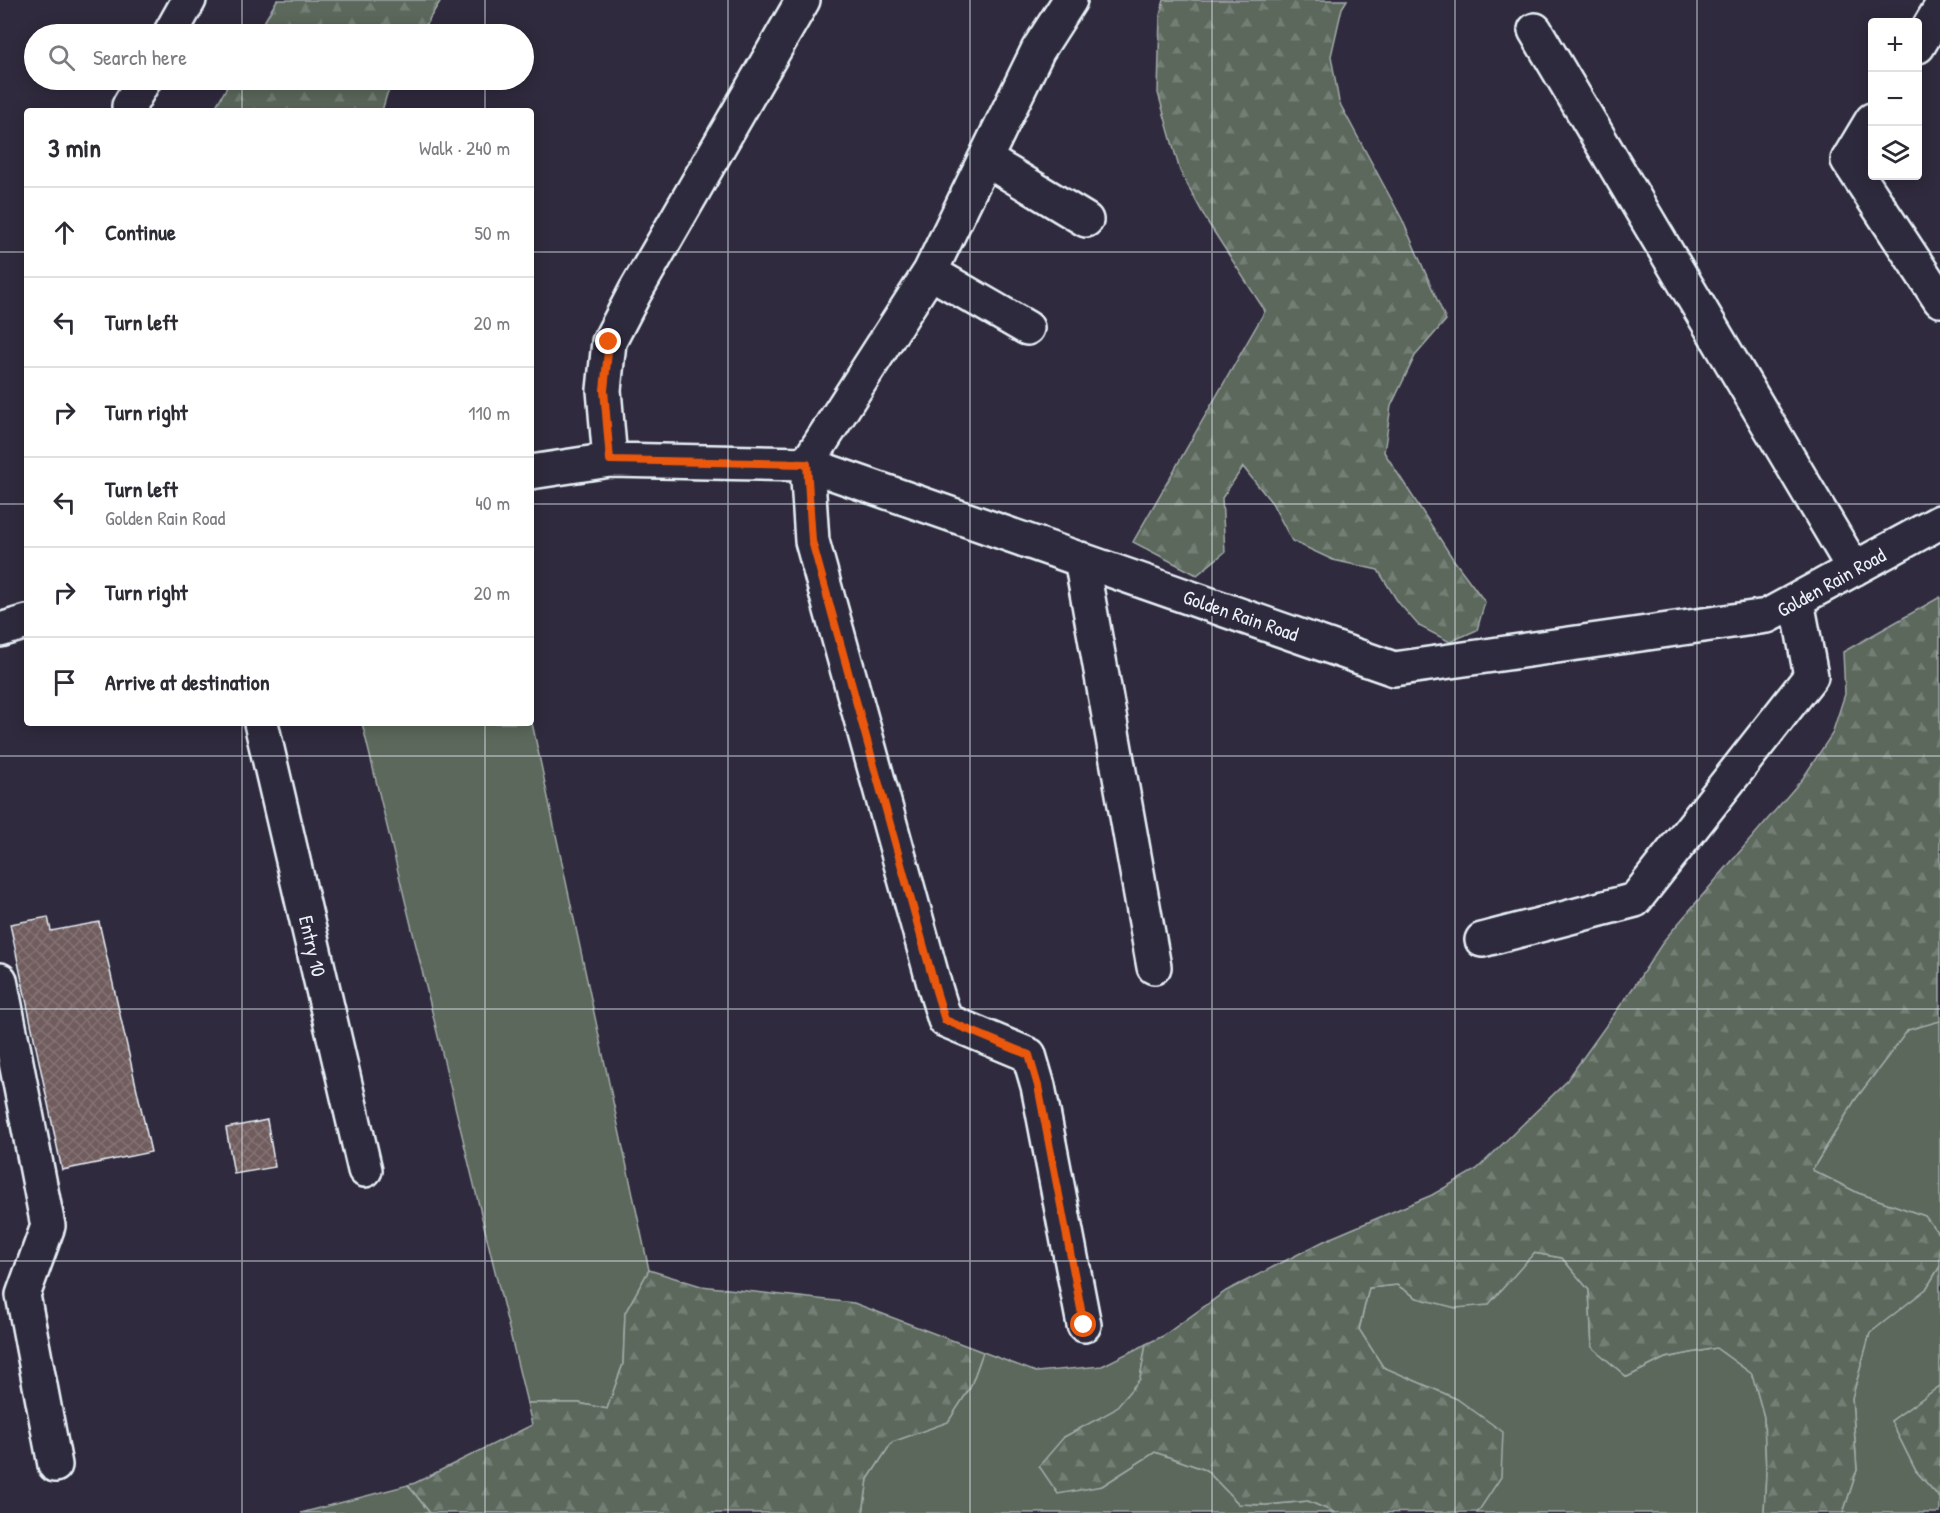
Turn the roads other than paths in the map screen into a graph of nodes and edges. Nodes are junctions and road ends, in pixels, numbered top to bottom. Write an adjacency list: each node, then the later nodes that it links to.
1 (189, 0): 5 (street)
2 (802, 0): 16 (street)
3 (1070, 0): 11 (street)
4 (1940, 9): 7 (street)
5 (176, 24)
6 (1535, 30): 21 (street)
7 (1922, 38)
8 (138, 90): 9 (street)
9 (129, 108)
10 (1868, 126): 14 (street)
11 (985, 159): 12 (street); 13 (street)
12 (1086, 220)
13 (930, 272): 15 (street); 17 (street)
14 (1940, 300)
15 (1027, 328)
16 (610, 460): 17 (street, Golden Rain Road); 18 (street, Golden Rain Road)
17 (807, 464): 20 (street, Golden Rain Road); 30 (street)
18 (534, 472)
19 (1940, 522): 21 (street, Golden Rain Road)
20 (1081, 559): 22 (street, Golden Rain Road); 27 (street)
21 (1854, 569): 22 (street, Golden Rain Road)
22 (1797, 601): 26 (street)
23 (24, 623): 24 (street)
24 (0, 630)
25 (262, 726): 29 (street, Entry 10)
26 (1482, 940)
27 (1154, 967)
28 (0, 980): 31 (street)
29 (365, 1170)
30 (1084, 1325)
31 (55, 1465)

